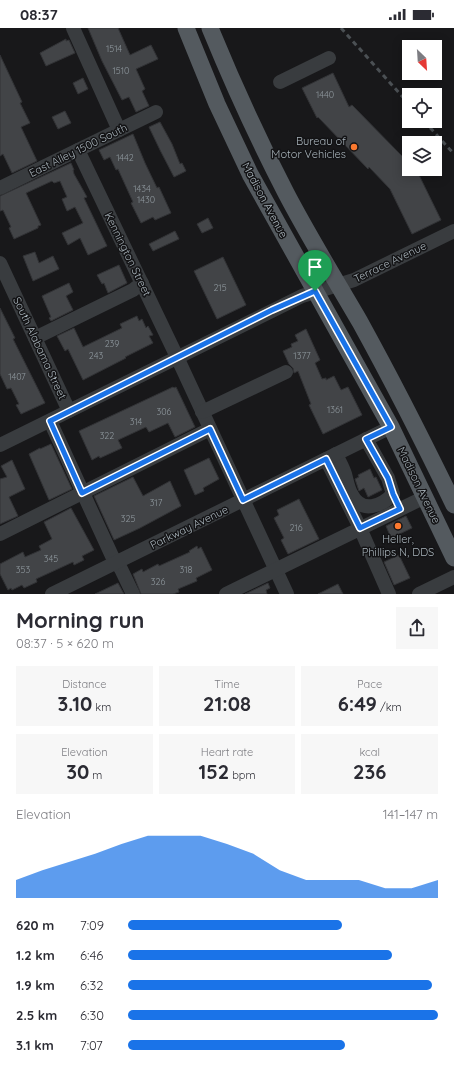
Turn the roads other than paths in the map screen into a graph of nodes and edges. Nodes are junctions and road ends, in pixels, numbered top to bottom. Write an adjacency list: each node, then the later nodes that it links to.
1 (73, 28): 7 (street)
2 (186, 28): 14 (main road, Madison Avenue)
3 (210, 28): 13 (main road, Madison Avenue)
4 (329, 58): 5 (street)
5 (280, 82)
6 (156, 112): 7 (street, East Alley 1500 South)
7 (120, 130): 8 (street, East Alley 1500 South)
8 (78, 150): 9 (street, East Alley 1500 South); 12 (street, Kennington Street)
9 (0, 188)
10 (454, 231): 13 (street, Terrace Avenue)
11 (0, 263): 15 (street, South Alabama Street)
12 (142, 283): 15 (street); 16 (street, Kennington Street)
13 (338, 284): 14 (street, Terrace Avenue); 30 (main road, Madison Avenue)
14 (315, 291): 16 (street, Terrace Avenue); 21 (main road, Madison Avenue)
15 (35, 338): 18 (street, South Alabama Street)
16 (177, 357): 18 (street, Terrace Avenue); 19 (street)
17 (286, 372): 19 (street)
18 (69, 411): 20 (street, Terrace Avenue)
19 (202, 412): 22 (street)
20 (50, 421): 24 (street, Terrace Avenue); 26 (street)
21 (391, 427): 23 (street, Parkway Avenue); 27 (main road, Madison Avenue)
22 (210, 429): 26 (street); 28 (street)
23 (366, 439): 25 (street, Parkway Avenue); 29 (street)
24 (0, 445)
25 (331, 457): 28 (street, Parkway Avenue); 29 (street); 31 (street)
26 (82, 493): 32 (street); 34 (street)
27 (425, 497): 29 (street); 33 (main road, Madison Avenue)
28 (243, 500): 34 (street, Parkway Avenue); 35 (street)
29 (394, 501): 31 (street)
30 (454, 505)
31 (360, 528): 35 (street); 41 (street)
32 (0, 534)
33 (454, 558)
34 (116, 562): 37 (street, Parkway Avenue); 38 (street)
35 (275, 569): 39 (street); 40 (street)
36 (454, 577): 42 (street)
37 (52, 594)
38 (133, 594)
39 (226, 594)
40 (287, 594)
41 (389, 594)
42 (419, 594)

